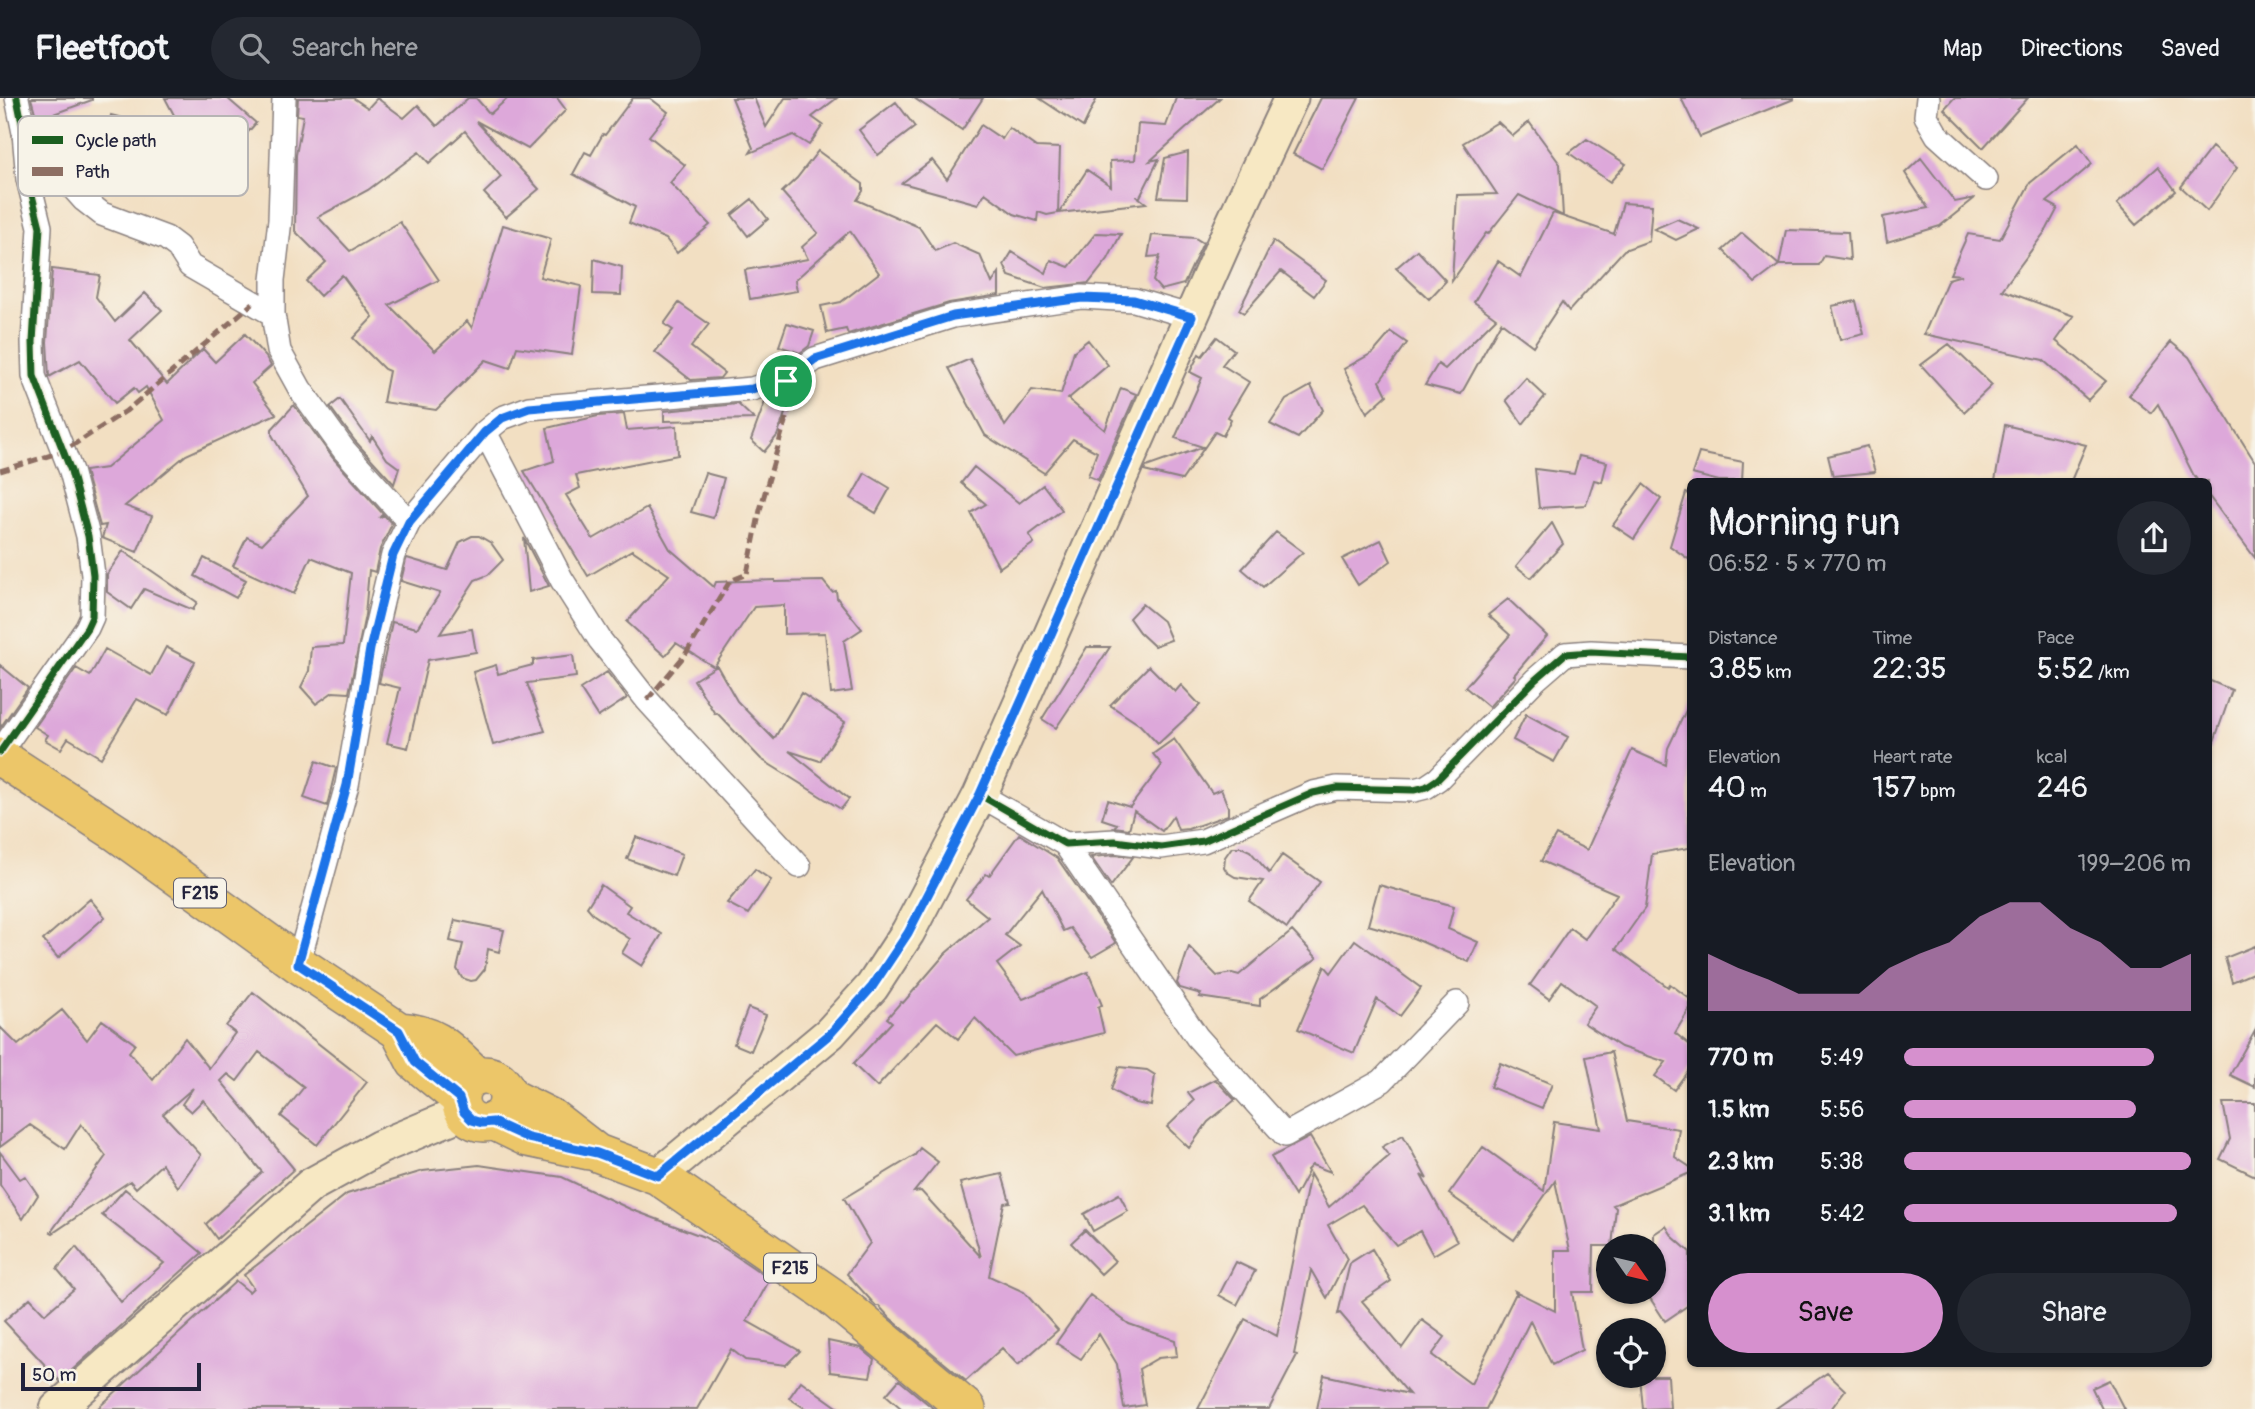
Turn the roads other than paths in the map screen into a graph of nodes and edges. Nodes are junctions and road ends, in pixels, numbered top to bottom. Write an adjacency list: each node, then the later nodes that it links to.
1 (17, 98): 5 (street)
2 (284, 98): 9 (street)
3 (1291, 98): 10 (main road)
4 (1928, 98): 6 (street)
5 (21, 116)
6 (1986, 179)
7 (32, 196): 14 (street)
8 (80, 196): 9 (street)
9 (273, 314): 12 (street)
10 (1192, 317): 11 (street); 15 (main road)
11 (485, 432): 12 (street); 17 (street)
12 (409, 522): 18 (street)
13 (1687, 657): 16 (street)
14 (0, 754): 18 (main road, F215)
15 (980, 794): 16 (street); 21 (main road)
16 (1065, 844): 19 (street)
17 (799, 866)
18 (298, 964): 20 (main road, F215)
19 (1457, 1003)
20 (480, 1101): 21 (main road, F215); 22 (main road)
21 (658, 1176): 23 (main road, F215)
22 (57, 1409)
23 (967, 1409)

